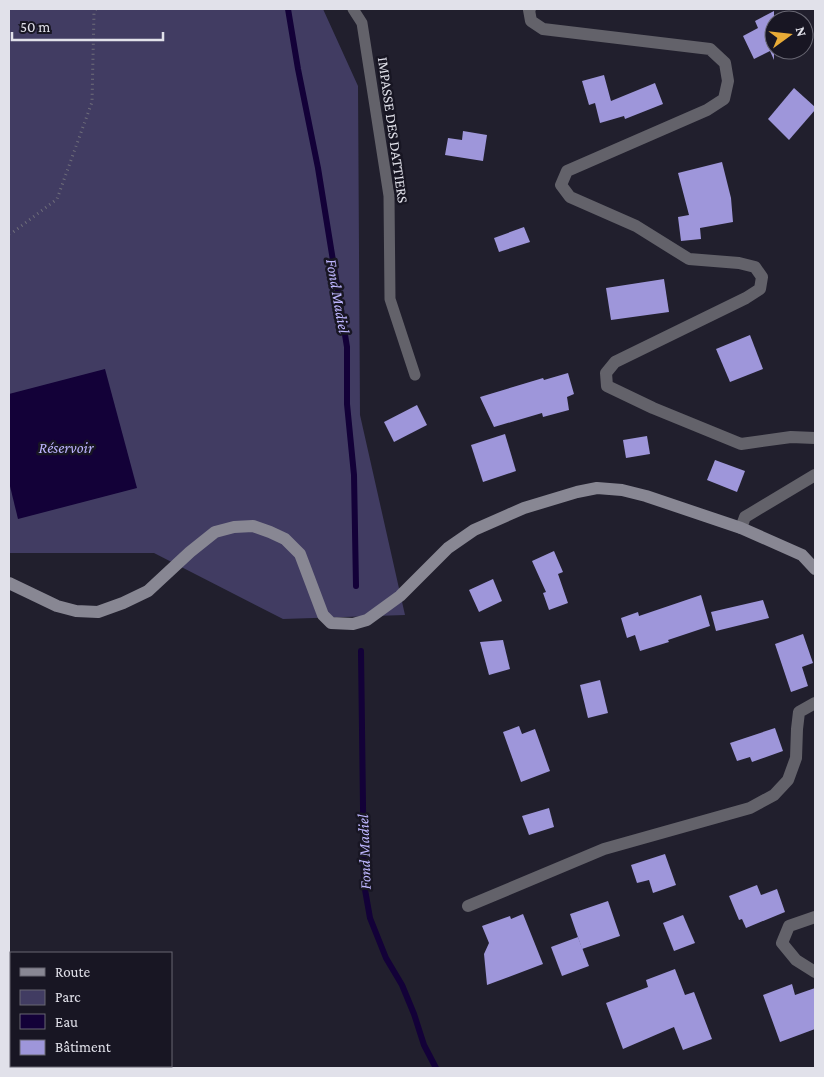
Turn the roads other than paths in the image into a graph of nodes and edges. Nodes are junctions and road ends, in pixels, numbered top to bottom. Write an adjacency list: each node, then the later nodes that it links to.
1 (353, 9): 3 (lane, IMPASSE DES DATTIERS)
2 (530, 9): 4 (street)
3 (415, 375)
4 (815, 438)
5 (815, 475): 6 (street)
6 (741, 528): 7 (main road); 8 (main road)
7 (815, 569)
8 (9, 583)
9 (815, 703): 10 (street)
10 (468, 906)
11 (815, 917): 12 (street)
12 (815, 972)

